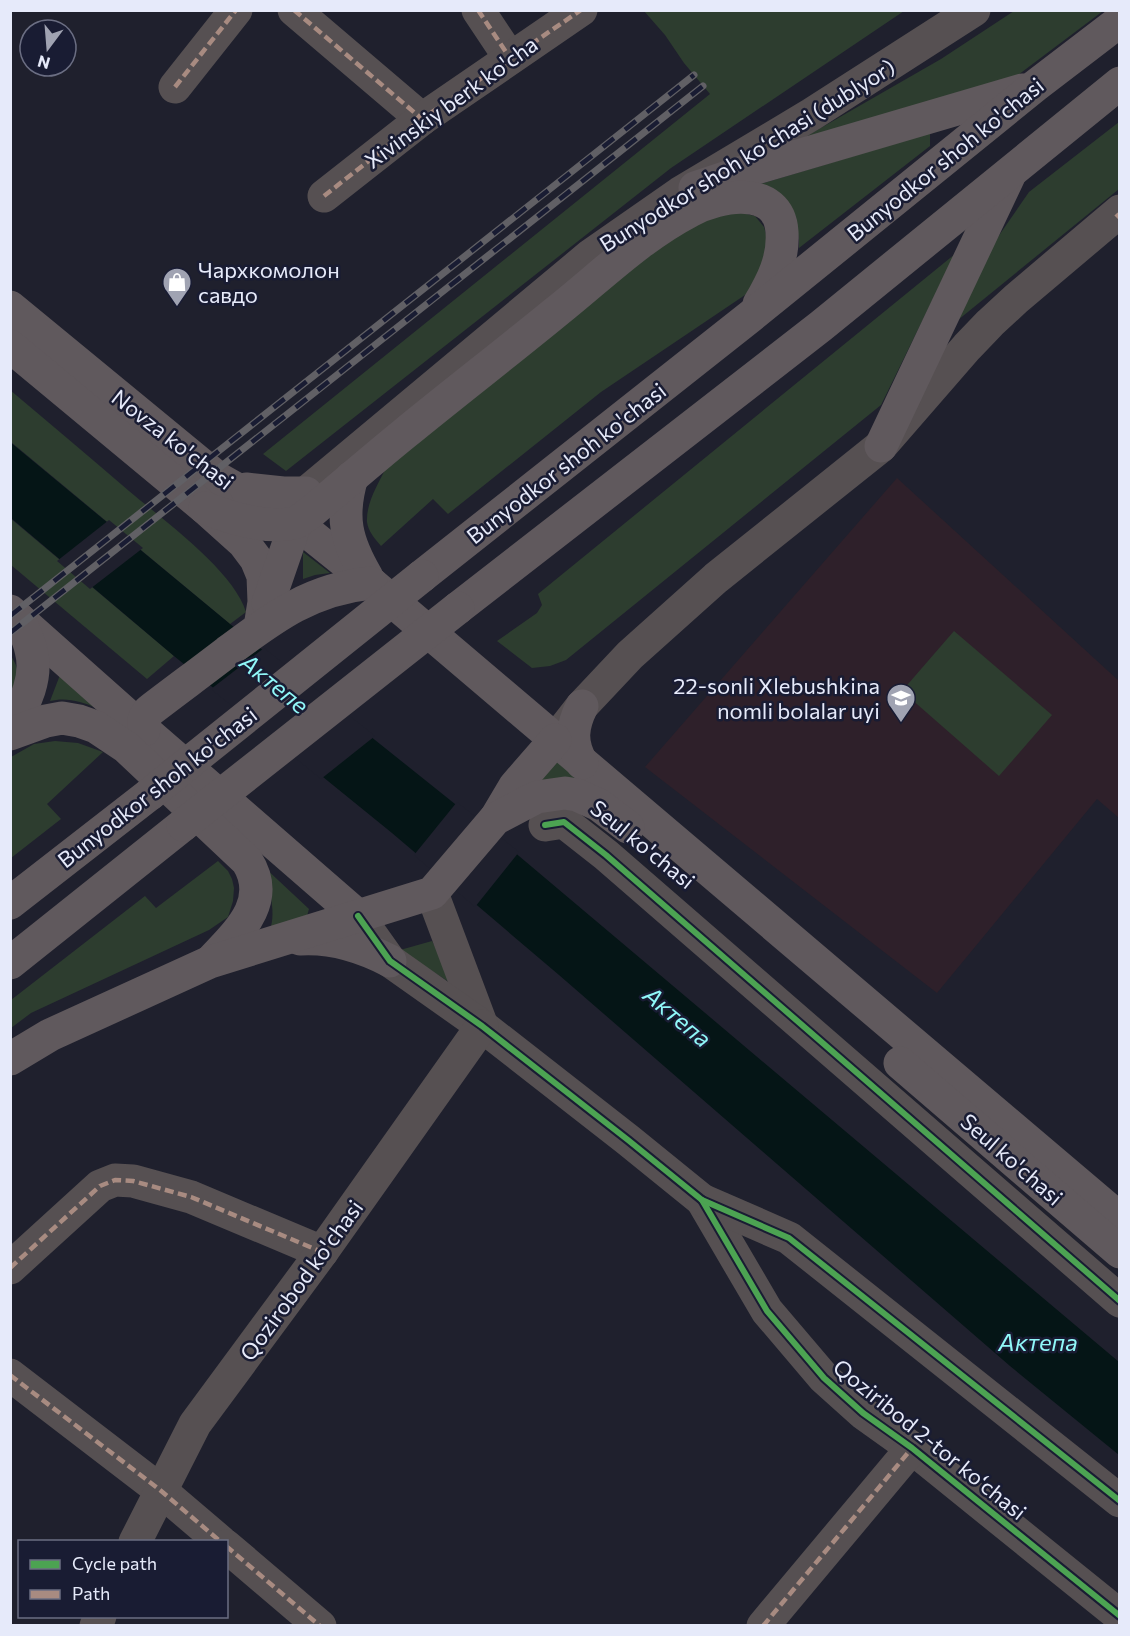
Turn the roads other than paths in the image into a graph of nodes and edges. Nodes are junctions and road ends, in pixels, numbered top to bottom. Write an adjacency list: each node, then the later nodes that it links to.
1 (236, 10): 10 (street)
2 (294, 10): 11 (street)
3 (478, 10): 7 (street)
4 (581, 10): 7 (street, Xivinskiy berk ko'cha)
5 (974, 10): 13 (street, Bunyodkor shoh koʻchasi (dublyor))
6 (1119, 21): 9 (main road, Bunyodkor shoh ko'chasi)
7 (510, 58): 11 (street, Xivinskiy berk ko'cha)
8 (1119, 83): 12 (main road, Bunyodkor shoh ko'chasi)
9 (1035, 86): 13 (main road); 17 (main road, Bunyodkor shoh ko'chasi)
10 (175, 87)
11 (422, 119): 14 (street, Xivinskiy berk ko'cha)
12 (1013, 168): 19 (main road); 42 (main road, Bunyodkor shoh ko'chasi, bridge)
13 (681, 193): 22 (street, Bunyodkor shoh koʻchasi (dublyor))
14 (324, 196)
15 (1118, 214): 19 (street)
16 (10, 307): 22 (main road, Novza ko'chasi)
17 (751, 316): 20 (main road); 37 (main road, Bunyodkor shoh ko'chasi, bridge)
18 (10, 346): 21 (main road, Novza ko'chasi)
19 (881, 446): 26 (street)
20 (352, 477): 22 (main road); 23 (main road)
21 (205, 508): 22 (main road); 25 (main road, Novza ko'chasi)
22 (301, 508): 23 (main road, Novza ko'chasi); 25 (main road)
23 (371, 583): 25 (main road); 27 (main road, Seul ko'chasi)
24 (13, 606): 28 (main road); 29 (main road)
25 (260, 627): 28 (main road)
26 (582, 705): 31 (street); 32 (main road)
27 (517, 708): 31 (main road, Seul ko'chasi); 33 (main road)
28 (146, 720): 38 (main road)
29 (10, 725)
30 (10, 734): 41 (main road)
31 (555, 740): 32 (main road, Seul ko'chasi); 33 (main road)
32 (582, 763): 46 (main road, Seul ko'chasi)
33 (515, 786): 34 (main road)
34 (495, 819): 36 (main road, Seul ko'chasi); 48 (main road, Seul ko'chasi)
35 (545, 825): 50 (street)
36 (432, 893): 38 (main road); 43 (street)
37 (10, 903)
38 (358, 916): 39 (main road); 40 (street, Qoziribod 2-tor ko‘chasi)
39 (277, 941): 40 (main road); 41 (main road)
40 (390, 961): 43 (street, Qoziribod 2-tor ko‘chasi)
41 (210, 962): 44 (main road)
42 (10, 963)
43 (482, 1026): 45 (street, Qoziribod 2-tor ko‘chasi); 47 (street, Qozirobod ko'chasi)
44 (10, 1059)
45 (702, 1200): 52 (street, Qoziribod 2-tor ko‘chasi); 54 (street)
46 (1119, 1219)
47 (322, 1252): 49 (street); 53 (street, Qozirobod ko'chasi)
48 (1119, 1252)
49 (10, 1268)
50 (1119, 1301)
51 (10, 1375): 53 (street)
52 (912, 1448): 58 (street, Qoziribod 2-tor ko‘chasi); 60 (street)
53 (160, 1490): 55 (street, Qozirobod ko'chasi); 56 (street)
54 (1119, 1501)
55 (136, 1540)
56 (219, 1540)
57 (228, 1548): 59 (street)
58 (1119, 1616)
59 (320, 1625)
60 (763, 1626)

